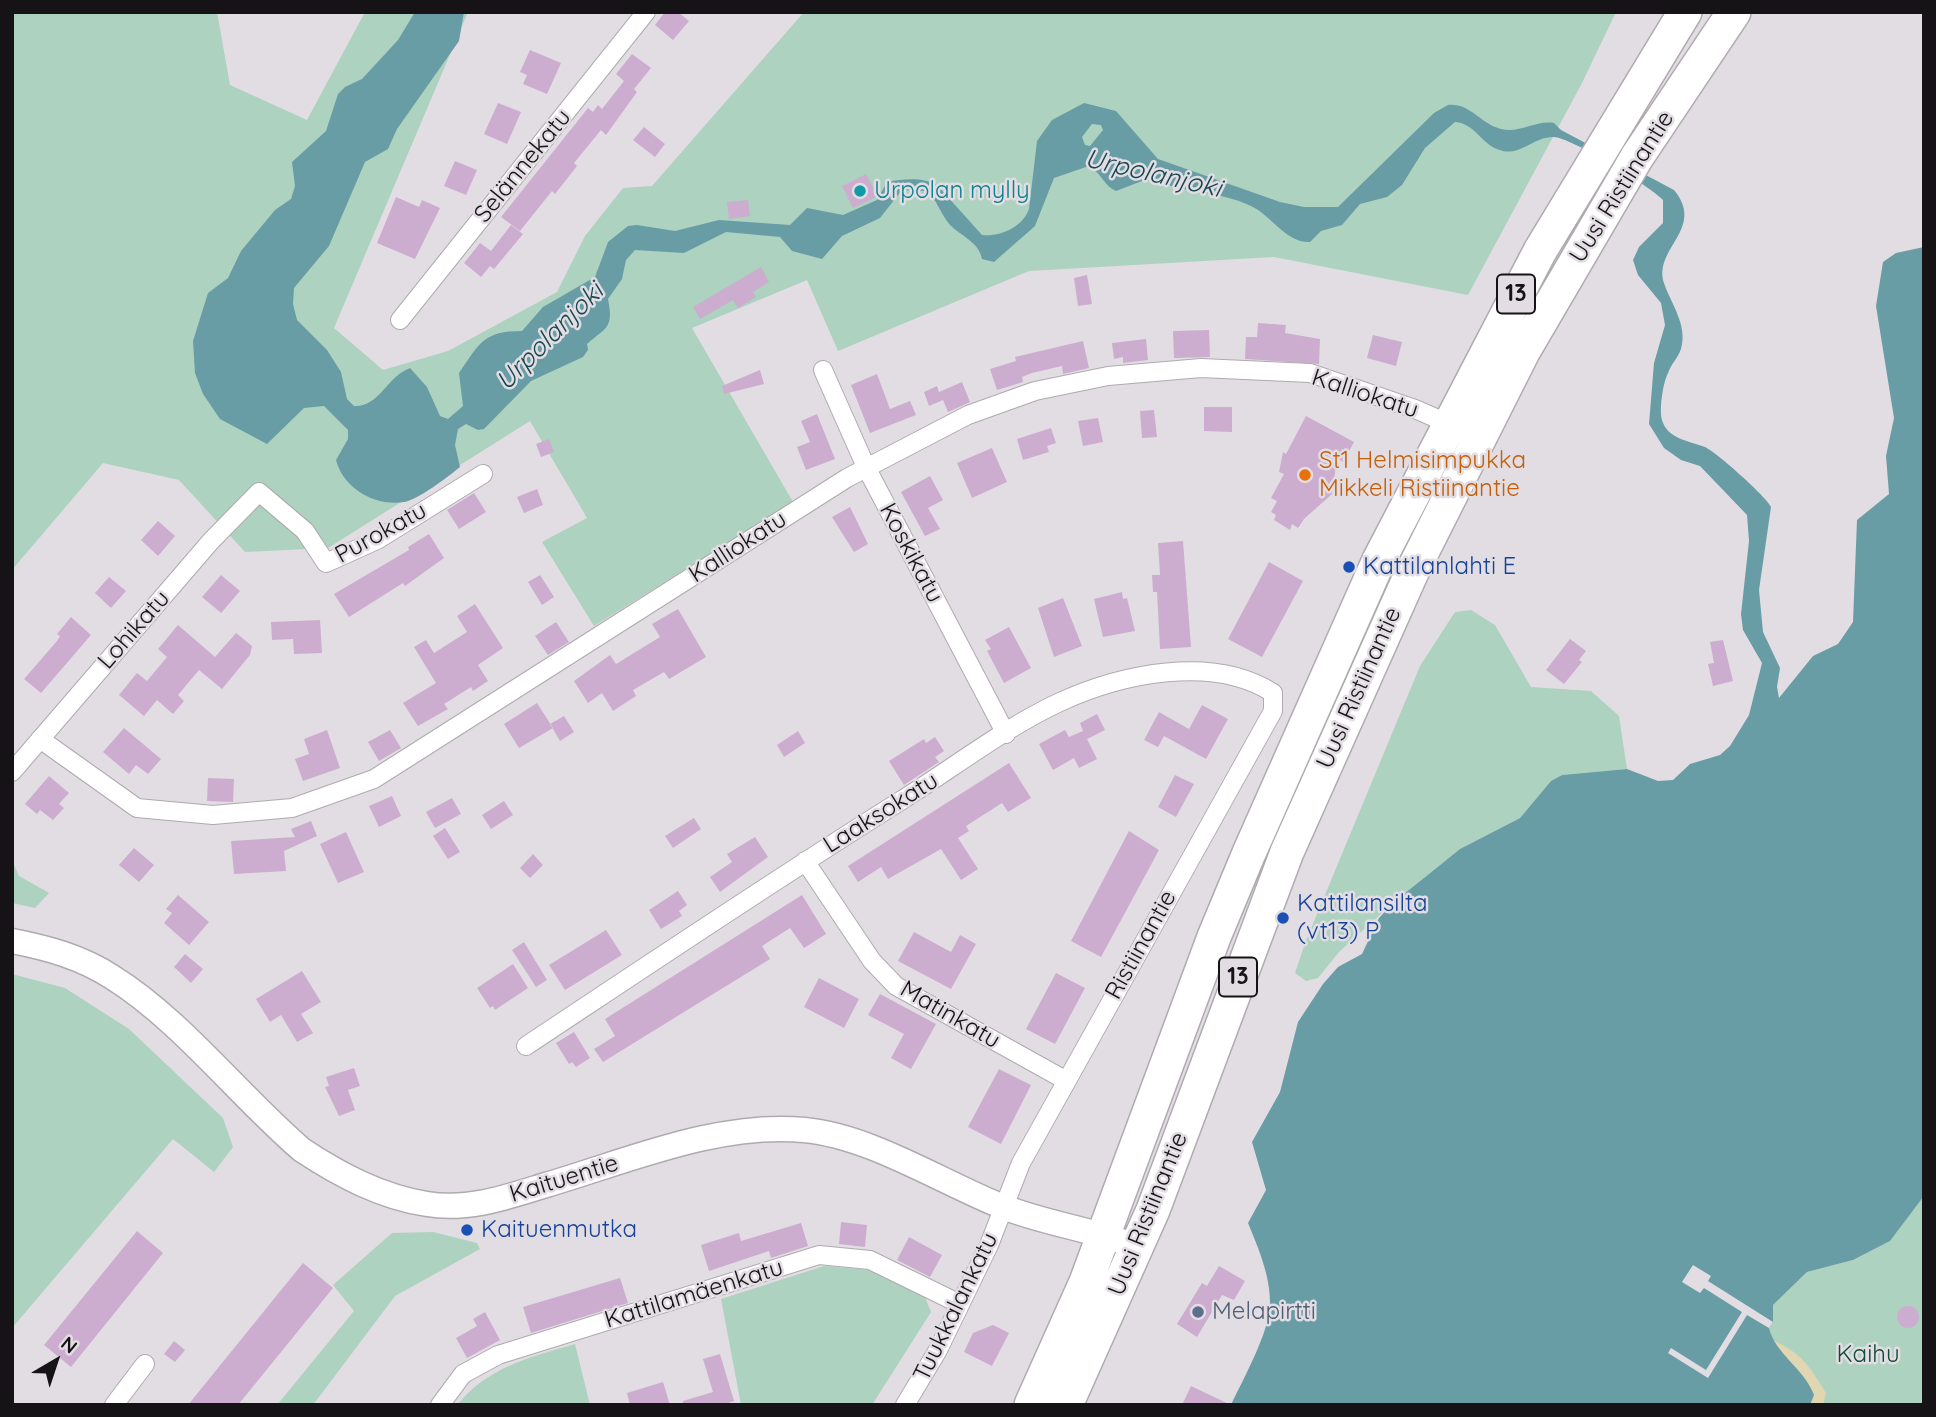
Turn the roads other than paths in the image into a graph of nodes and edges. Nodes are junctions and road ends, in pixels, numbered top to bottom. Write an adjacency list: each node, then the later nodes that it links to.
1 (646, 12): 4 (street, Selännekatu)
2 (1685, 12): 6 (highway, Uusi Ristiinantie / 13)
3 (1734, 12): 6 (highway, Uusi Ristiinantie / 13)
4 (400, 320)
5 (823, 370): 7 (street, Koskikatu)
6 (1463, 431): 7 (street, Kalliokatu); 19 (highway, Uusi Ristiinantie / 13); 20 (highway, Uusi Ristiinantie / 13)
7 (866, 467): 11 (street, Koskikatu); 12 (street, Kalliokatu)
8 (483, 474): 9 (street, Purokatu)
9 (260, 492): 12 (street, Lohikatu)
10 (1266, 688): 11 (street, Laaksokatu); 17 (street, Ristiinantie)
11 (1006, 734): 14 (street, Laaksokatu)
12 (40, 739): 13 (street, Lohikatu)
13 (12, 772)
14 (804, 861): 16 (street, Laaksokatu); 17 (street, Matinkatu)
15 (12, 941): 18 (street, Kaituentie)
16 (526, 1045)
17 (1065, 1080): 18 (street, Ristiinantie)
18 (1004, 1207): 19 (street, Kaituentie); 21 (street, Tuukkalankatu)
19 (1103, 1234): 20 (street, Kaituentie); 26 (highway, Uusi Ristiinantie / 13)
20 (1137, 1247): 27 (highway, Uusi Ristiinantie / 13)
21 (961, 1304): 24 (street, Kattilamäenkatu); 25 (street, Tuukkalankatu)
22 (145, 1364): 23 (street)
23 (114, 1405)
24 (440, 1405)
25 (905, 1405)
26 (1031, 1405)
27 (1066, 1405)

